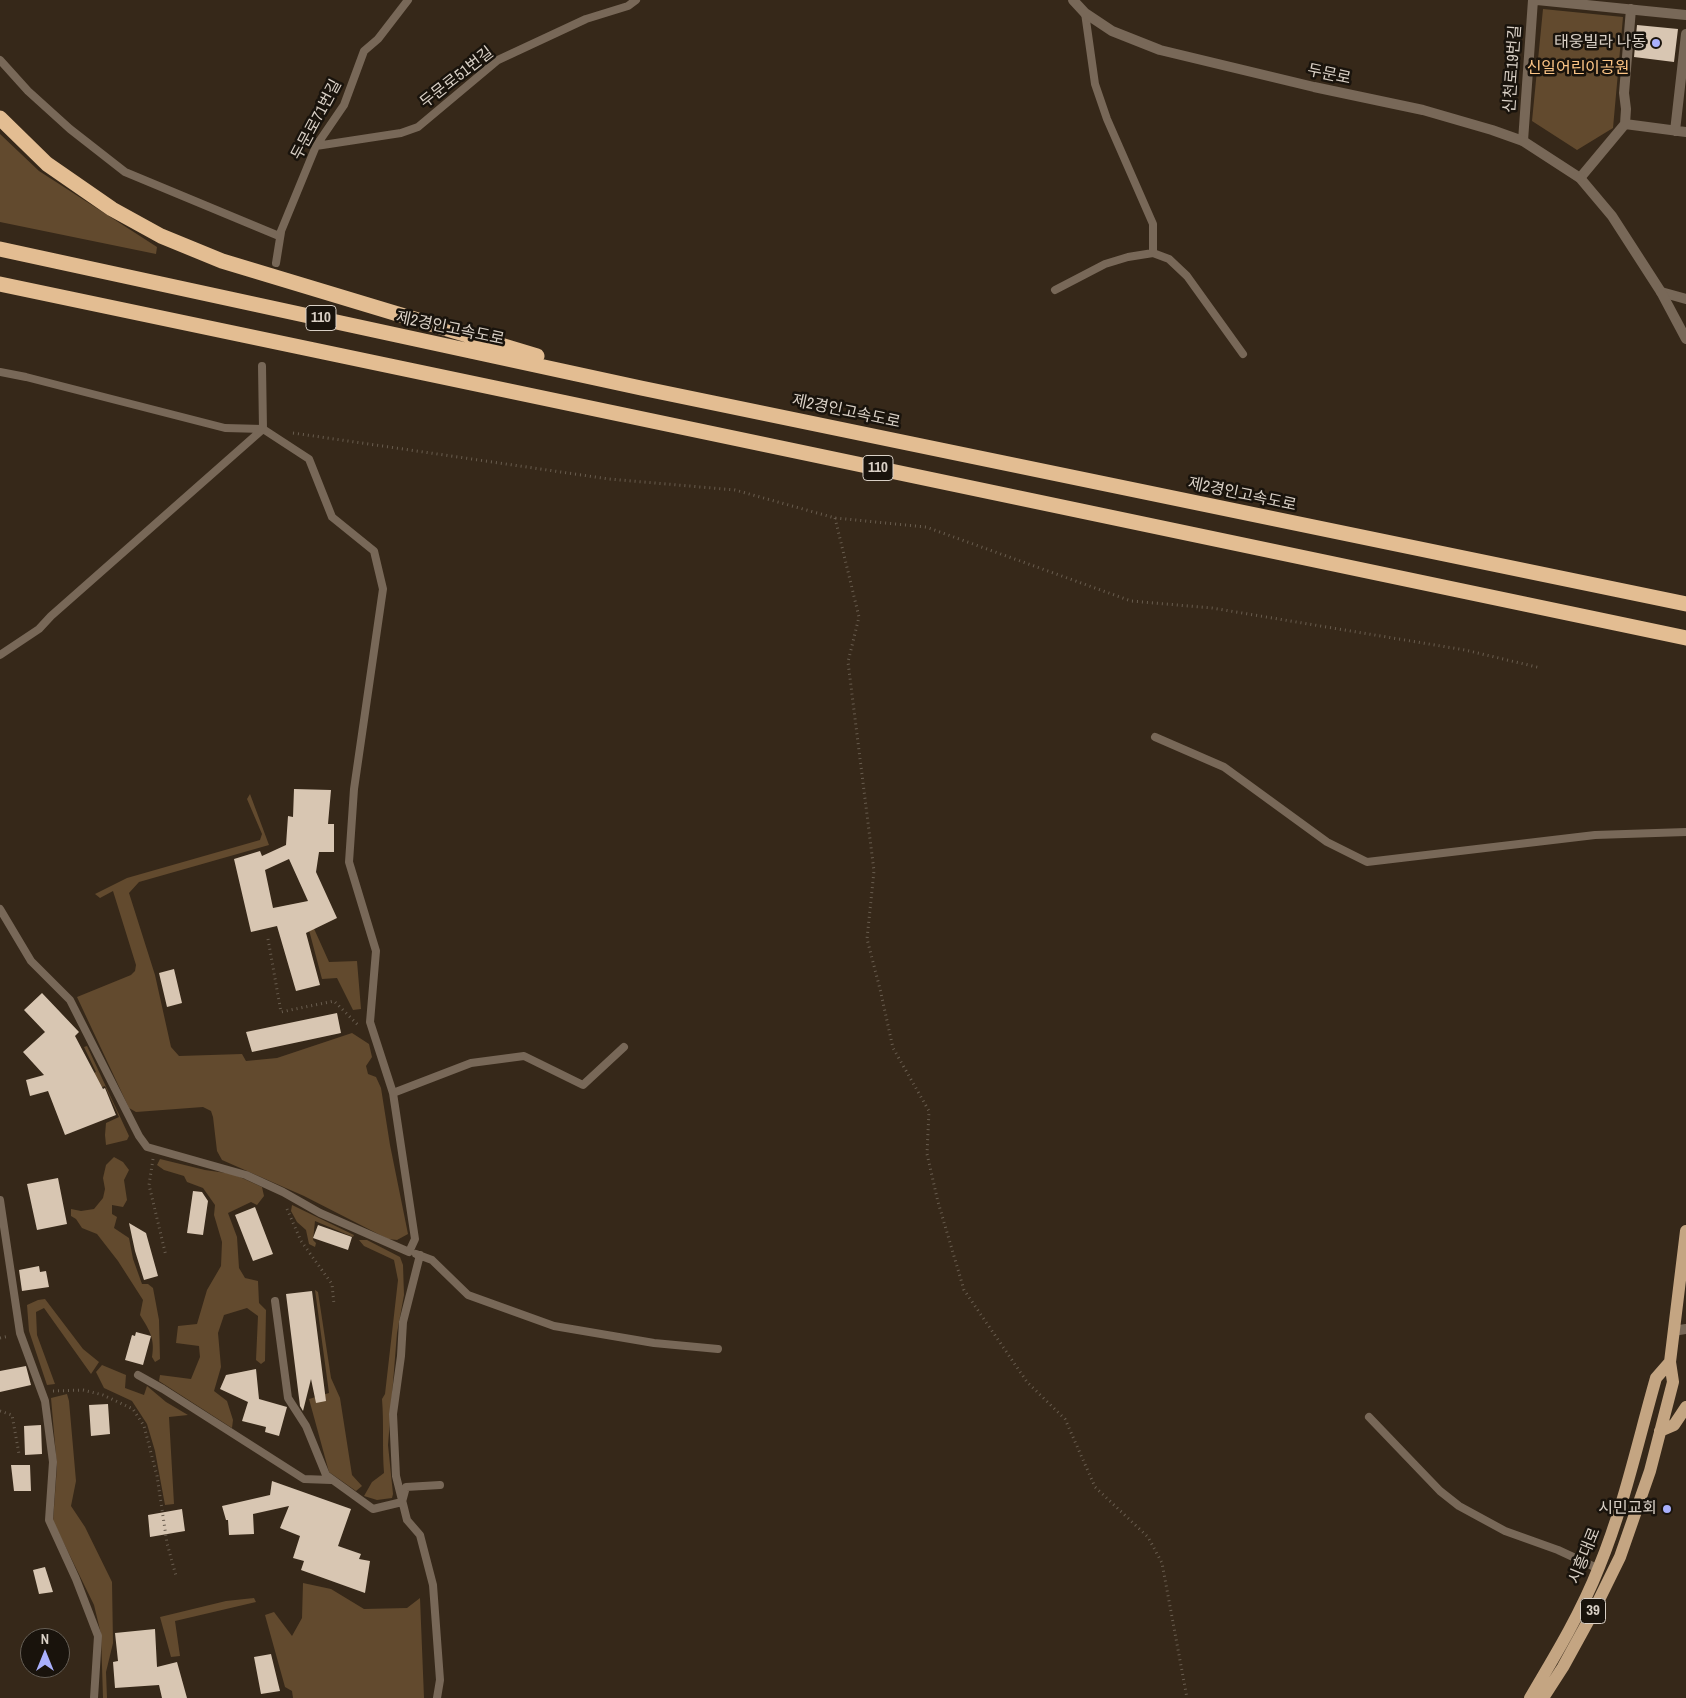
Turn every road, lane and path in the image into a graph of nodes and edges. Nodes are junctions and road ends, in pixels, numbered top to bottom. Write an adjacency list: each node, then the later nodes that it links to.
1 (408, 0): 16 (lane, 두문로71번길)
2 (636, 0): 16 (lane, 두문로51번길)
3 (1073, 0): 7 (street, 두문로)
4 (1532, 0): 15 (street, 신천로19번길)
5 (1537, 0): 6 (street)
6 (1632, 8): 8 (street); 12 (street)
7 (1085, 13): 15 (street, 두문로); 20 (lane)
8 (1686, 15)
9 (1686, 34): 13 (street)
10 (0, 60): 18 (lane)
11 (0, 118): 32 (highway)
12 (1625, 124): 13 (street); 17 (street)
13 (1675, 131): 14 (street)
14 (1686, 132)
15 (1522, 141): 17 (street, 두문로)
16 (316, 146): 18 (lane, 두문로71번길)
17 (1580, 178): 24 (street, 두문로)
18 (280, 234): 21 (lane, 두문로71번길)
19 (0, 249): 32 (highway, 제2경인고속도로 / 110)
20 (1153, 253): 23 (lane); 29 (lane)
21 (276, 263)
22 (0, 284): 26 (highway, 110)
23 (1055, 290)
24 (1661, 292): 27 (street); 28 (street, 두문로)
25 (0, 293): 26 (highway)
26 (70, 299): 37 (highway, 110)
27 (1686, 299)
28 (1686, 339)
29 (1243, 354)
30 (262, 366): 33 (lane)
31 (0, 372): 33 (lane)
32 (641, 388): 36 (highway, 제2경인고속도로 / 110)
33 (263, 429): 38 (lane); 44 (lane)
34 (292, 433): 35 (path)
35 (835, 518): 39 (path); 74 (path)
36 (1686, 604)
37 (1686, 638)
38 (0, 655)
39 (1541, 668)
40 (1155, 737): 41 (lane)
41 (1686, 832)
42 (0, 909): 47 (lane)
43 (268, 939): 44 (path)
44 (372, 1026): 46 (lane)
45 (624, 1047): 46 (lane)
46 (393, 1093): 51 (lane)
47 (154, 1150): 48 (lane); 53 (path)
48 (279, 1190): 51 (lane); 55 (path)
49 (0, 1200): 61 (lane)
50 (1686, 1231): 57 (main road, 시흥대로 / 39)
51 (409, 1252): 52 (lane)
52 (420, 1255): 58 (lane); 69 (lane)
53 (166, 1256)
54 (275, 1301): 67 (lane)
55 (334, 1305)
56 (1686, 1330): 57 (street)
57 (1673, 1331): 59 (main road, 시흥대로 / 39)
58 (718, 1349)
59 (1670, 1362): 65 (main road, 시흥대로 / 39); 70 (main road, 시흥대로 / 39)
60 (138, 1375): 67 (lane)
61 (42, 1392): 71 (path); 72 (lane)
62 (1686, 1407): 65 (main road)
63 (0, 1411): 66 (path)
64 (1370, 1416): 70 (lane)
65 (1660, 1431): 76 (main road, 시흥대로 / 39)
66 (19, 1454)
67 (333, 1480): 69 (lane)
68 (440, 1485): 69 (lane)
69 (402, 1502): 73 (lane)
70 (1599, 1569): 75 (main road, 시흥대로 / 39)
71 (176, 1576)
72 (94, 1698)
73 (437, 1698)
74 (1187, 1698)
75 (1530, 1698)
76 (1543, 1698)

